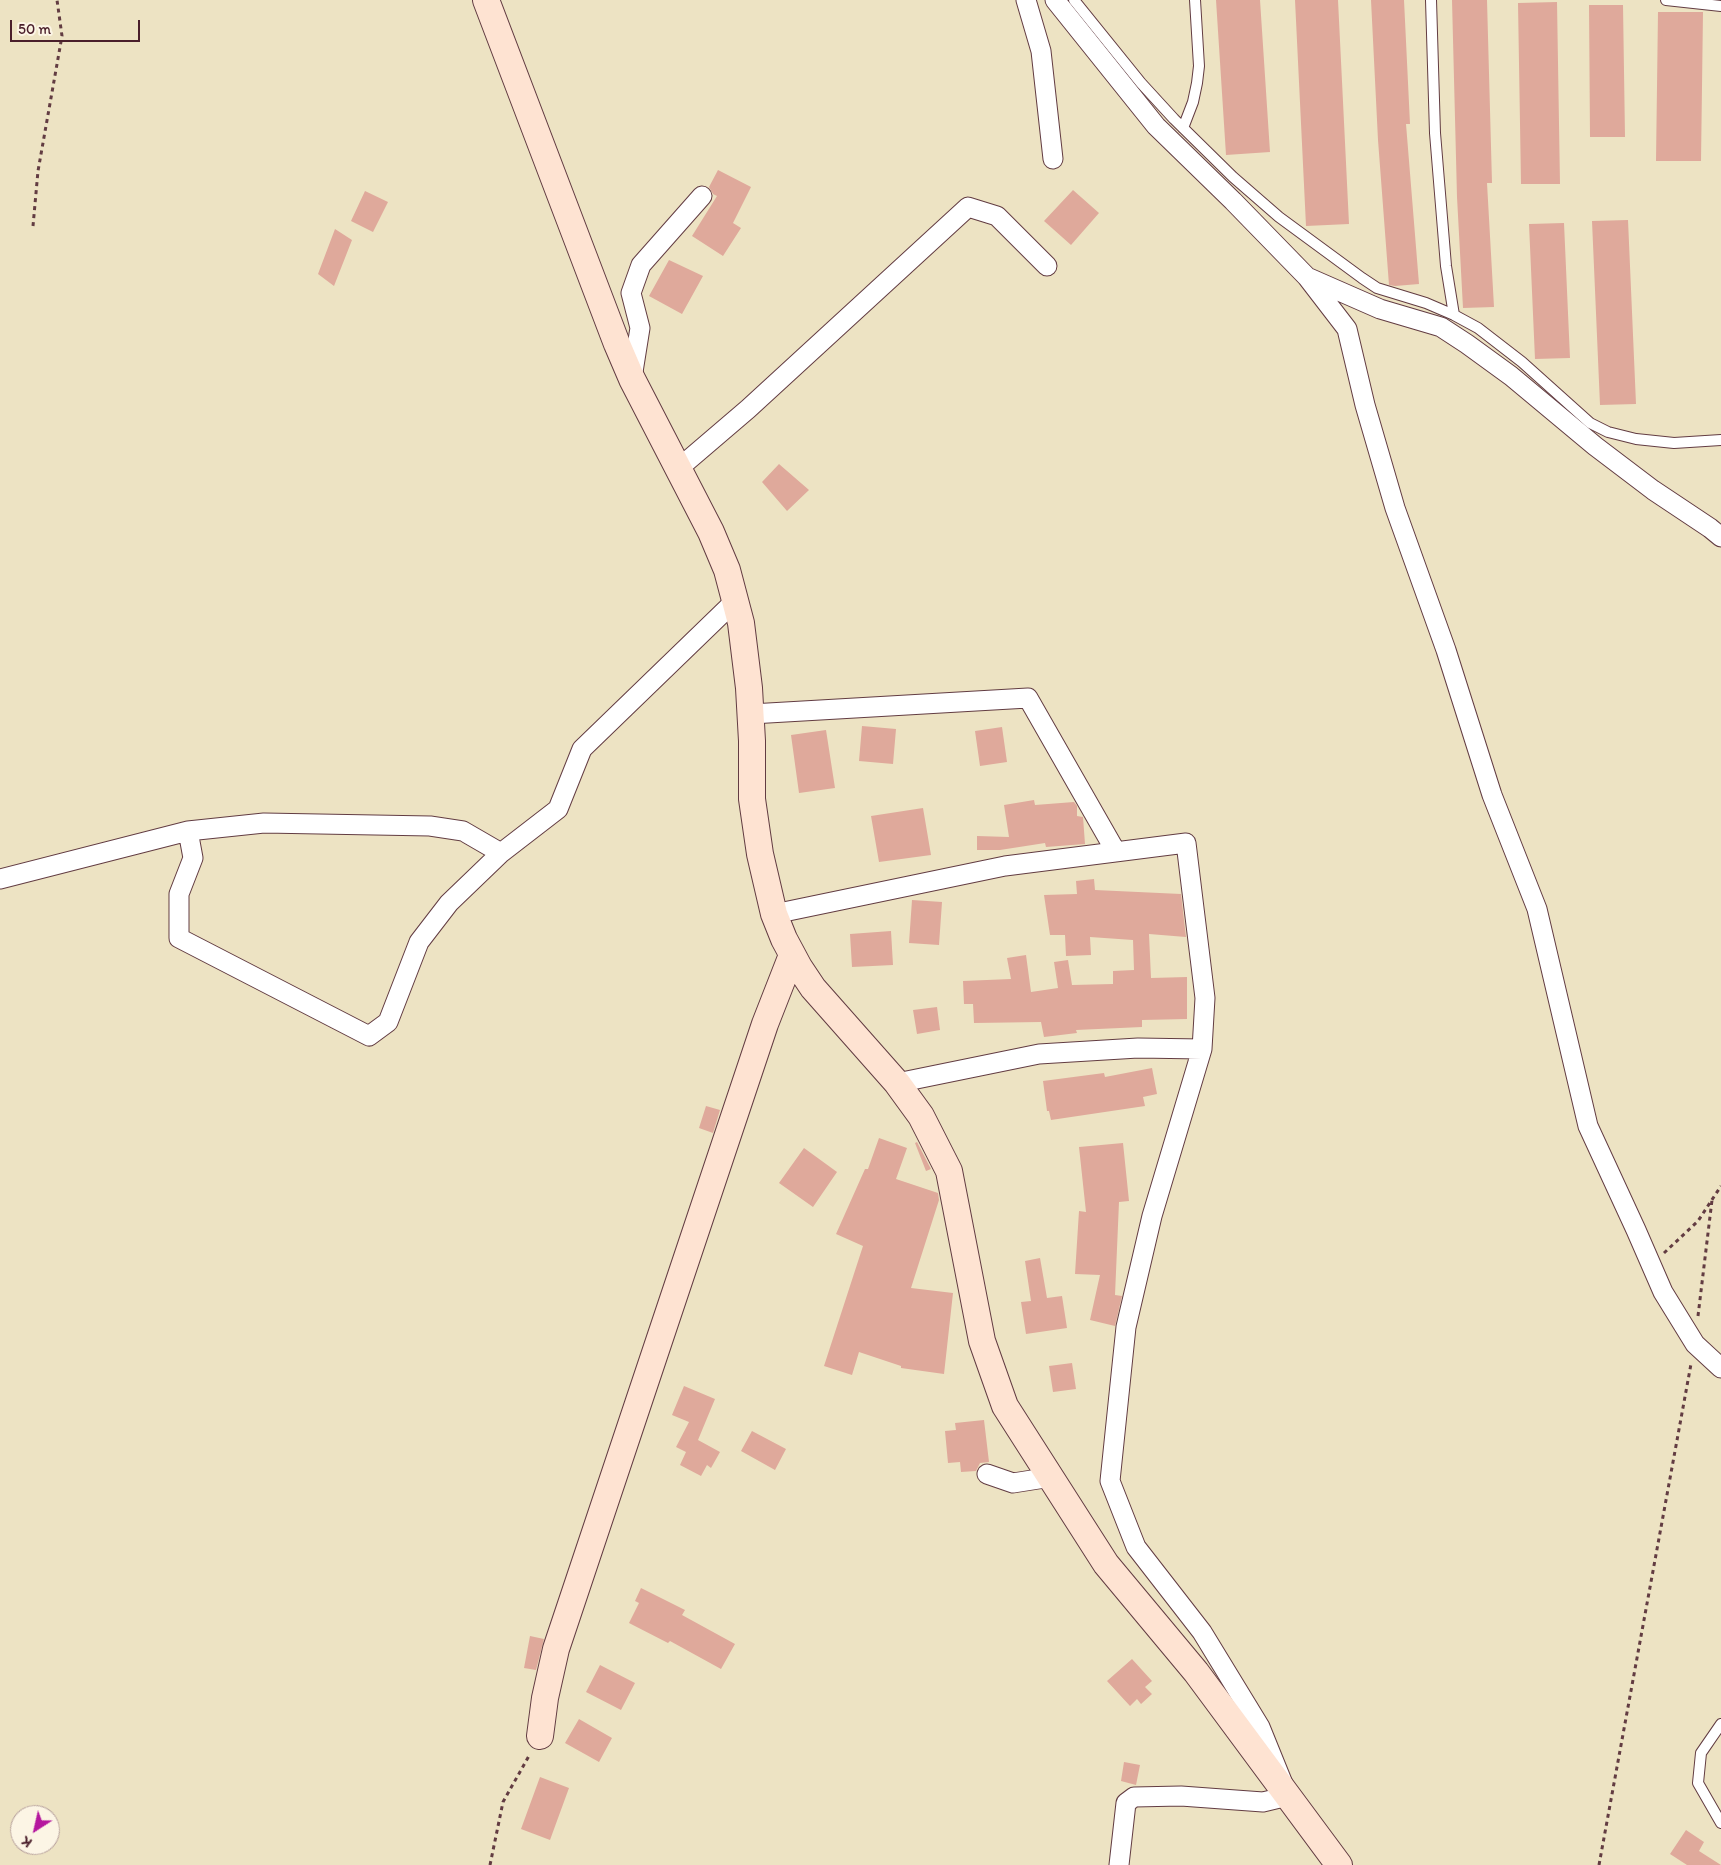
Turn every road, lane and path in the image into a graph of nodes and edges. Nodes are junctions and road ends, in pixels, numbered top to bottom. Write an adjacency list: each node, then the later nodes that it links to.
1 (56, 0): 13 (path)
2 (486, 0): 17 (street)
3 (1026, 0): 11 (street)
4 (1055, 0): 15 (street)
5 (1074, 0): 10 (lane)
6 (1195, 0): 10 (lane)
7 (1431, 0): 16 (lane)
8 (1666, 0): 9 (lane)
9 (1721, 6)
10 (1183, 128): 16 (lane)
11 (1053, 160)
12 (702, 196): 17 (street)
13 (32, 226)
14 (1048, 266): 19 (street)
15 (1307, 278): 20 (street); 33 (street)
16 (1454, 315): 18 (lane)
17 (632, 379): 19 (street)
18 (1721, 440)
19 (679, 468): 21 (street)
20 (1721, 537)
21 (736, 600): 22 (street); 25 (street)
22 (751, 714): 24 (street); 27 (street)
23 (188, 831): 25 (street); 25 (street); 26 (street)
24 (1116, 852): 27 (street); 29 (street)
25 (501, 853)
26 (0, 879)
27 (774, 914): 28 (street)
28 (792, 955): 30 (street); 39 (street)
29 (1202, 1049): 30 (street); 40 (street)
30 (897, 1083): 37 (street)
31 (1721, 1186): 32 (path)
32 (1712, 1200): 33 (path); 34 (path)
33 (1651, 1265): 34 (street)
34 (1695, 1344): 35 (street); 45 (path)
35 (1721, 1368)
36 (987, 1474): 37 (street)
37 (1051, 1477): 40 (street)
38 (1721, 1724): 41 (lane)
39 (540, 1736): 42 (path)
40 (1288, 1796): 43 (street); 44 (street)
41 (1721, 1823)
42 (490, 1865)
43 (1118, 1865)
44 (1339, 1865)
45 (1599, 1865)

